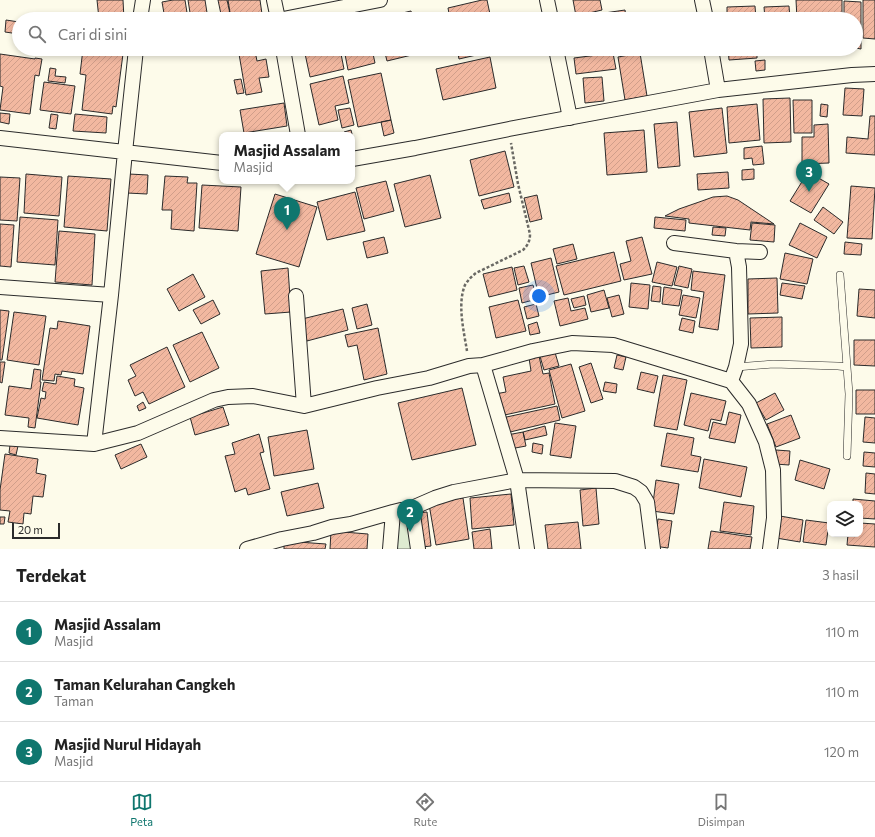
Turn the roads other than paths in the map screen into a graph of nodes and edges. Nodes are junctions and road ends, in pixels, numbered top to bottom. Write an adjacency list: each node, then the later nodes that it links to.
1 (143, 0): 6 (street)
2 (274, 0): 7 (street)
3 (380, 0): 8 (street)
4 (547, 0): 9 (street)
5 (702, 0): 10 (street)
6 (141, 12)
7 (277, 12)
8 (319, 12)
9 (550, 12)
10 (705, 12)
11 (135, 56): 20 (street)
12 (284, 56): 18 (street)
13 (557, 56): 17 (street)
14 (712, 56): 16 (street)
15 (875, 74): 16 (street)
16 (718, 90): 17 (street)
17 (570, 118): 21 (street)
18 (297, 132)
19 (0, 138): 20 (street)
20 (125, 152): 22 (street); 28 (street)
21 (355, 158)
22 (219, 163)
23 (674, 243): 24 (street)
24 (736, 251): 25 (street); 31 (street)
25 (760, 252)
26 (840, 275): 32 (lane)
27 (0, 287): 28 (street)
28 (111, 295): 36 (street)
29 (296, 296): 34 (street)
30 (483, 365): 33 (street); 34 (street); 38 (street)
31 (736, 367): 32 (lane); 33 (street)
32 (847, 367): 37 (lane)
33 (731, 381): 47 (street)
34 (304, 406): 36 (street)
35 (0, 438): 36 (street)
36 (94, 444)
37 (848, 456)
38 (517, 480): 39 (street); 45 (street); 46 (street)
39 (412, 508): 40 (street); 44 (street)
40 (393, 512): 41 (street); 43 (street)
41 (270, 546): 42 (street)
42 (247, 549)
43 (390, 549)
44 (418, 549)
45 (527, 549)
46 (653, 549)
47 (770, 549)

